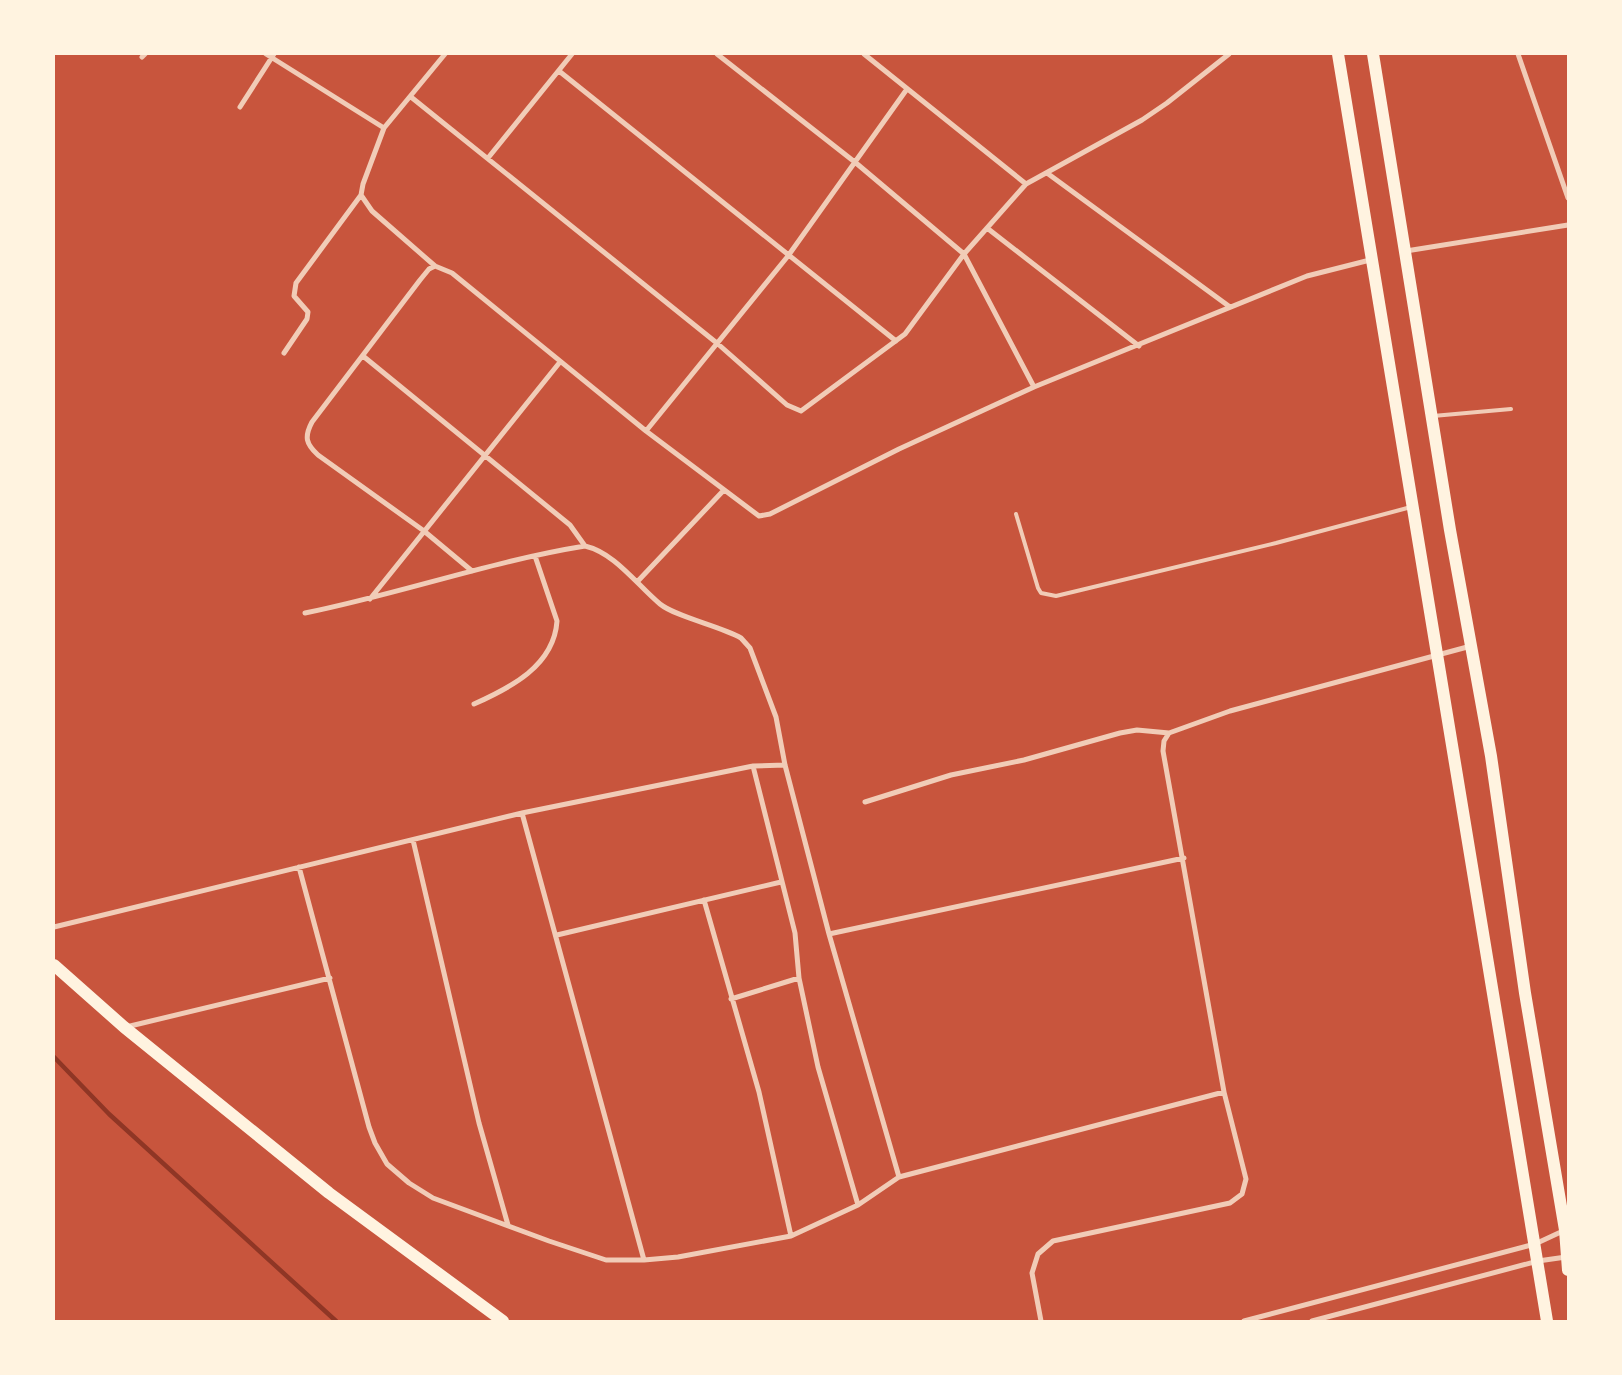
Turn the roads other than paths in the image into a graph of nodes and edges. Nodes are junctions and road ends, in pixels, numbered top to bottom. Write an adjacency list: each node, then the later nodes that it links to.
1 (266, 54): 10 (street)
2 (445, 54): 13 (street)
3 (572, 54): 11 (street)
4 (717, 54): 17 (street)
5 (864, 54): 12 (street)
6 (1229, 54): 18 (street)
7 (1338, 54): 27 (main road)
8 (1373, 54): 24 (main road)
9 (1518, 54): 21 (street)
10 (273, 55): 14 (street); 15 (street)
11 (559, 71): 16 (street); 26 (street)
12 (907, 89): 17 (street); 19 (street)
13 (411, 97): 15 (street); 16 (street)
14 (240, 107)
15 (384, 128): 20 (street)
16 (488, 158): 31 (street)
17 (856, 163): 25 (street); 26 (street)
18 (1047, 173): 19 (street); 29 (street)
19 (1026, 184): 23 (street)
20 (361, 195): 28 (street); 33 (street)
21 (1568, 198)
22 (1568, 225): 24 (street)
23 (987, 228): 25 (street); 32 (street)
24 (1404, 251): 38 (main road)
25 (964, 254): 30 (street); 36 (street)
26 (788, 256): 30 (street); 31 (street)
27 (1370, 260): 29 (street); 42 (main road)
28 (435, 266): 34 (street); 35 (street)
29 (1230, 307): 32 (street)
30 (896, 341): 31 (street)
31 (718, 344): 39 (street)
32 (1138, 346): 36 (street)
33 (284, 353)
34 (363, 356): 40 (street); 44 (street)
35 (560, 362): 39 (street); 40 (street)
36 (1034, 387): 41 (street)
37 (1511, 409): 38 (lane)
38 (1431, 416): 51 (main road)
39 (646, 431): 41 (street)
40 (486, 455): 44 (street); 45 (street)
41 (724, 491): 48 (street)
42 (1412, 508): 43 (lane); 52 (main road)
43 (1016, 514)
44 (424, 532): 47 (street); 49 (street)
45 (585, 546): 46 (street); 48 (street)
46 (535, 556): 47 (street); 53 (street)
47 (472, 571): 49 (street)
48 (637, 582): 55 (street)
49 (369, 600): 50 (street)
50 (305, 613)
51 (1471, 646): 52 (street); 76 (main road)
52 (1438, 655): 54 (street); 78 (main road)
53 (474, 704)
54 (1169, 733): 57 (street); 60 (street)
55 (785, 765): 56 (street); 65 (street)
56 (753, 766): 58 (street); 62 (street)
57 (865, 802)
58 (522, 813): 59 (street); 66 (street)
59 (413, 840): 61 (street); 75 (street)
60 (1184, 858): 65 (street); 72 (street)
61 (299, 867): 64 (street); 68 (street)
62 (781, 882): 63 (street); 69 (street)
63 (704, 900): 66 (street); 70 (street)
64 (54, 927)
65 (830, 934): 73 (street)
66 (557, 935): 79 (street)
67 (55, 969): 71 (main road)
68 (330, 978): 71 (street); 75 (street)
69 (799, 978): 70 (street); 74 (street)
70 (732, 999): 77 (street)
71 (124, 1027): 82 (main road)
72 (1224, 1092): 73 (street); 83 (street)
73 (899, 1177): 74 (street)
74 (858, 1205): 77 (street)
75 (508, 1225): 79 (street)
76 (1567, 1230): 78 (street); 80 (main road)
77 (791, 1236): 79 (street)
78 (1535, 1244): 81 (main road); 84 (street)
79 (644, 1260)
80 (1568, 1261): 81 (street)
81 (1538, 1262): 85 (street); 86 (main road)
82 (503, 1321)
83 (1042, 1321)
84 (1244, 1321)
85 (1312, 1321)
86 (1547, 1321)

